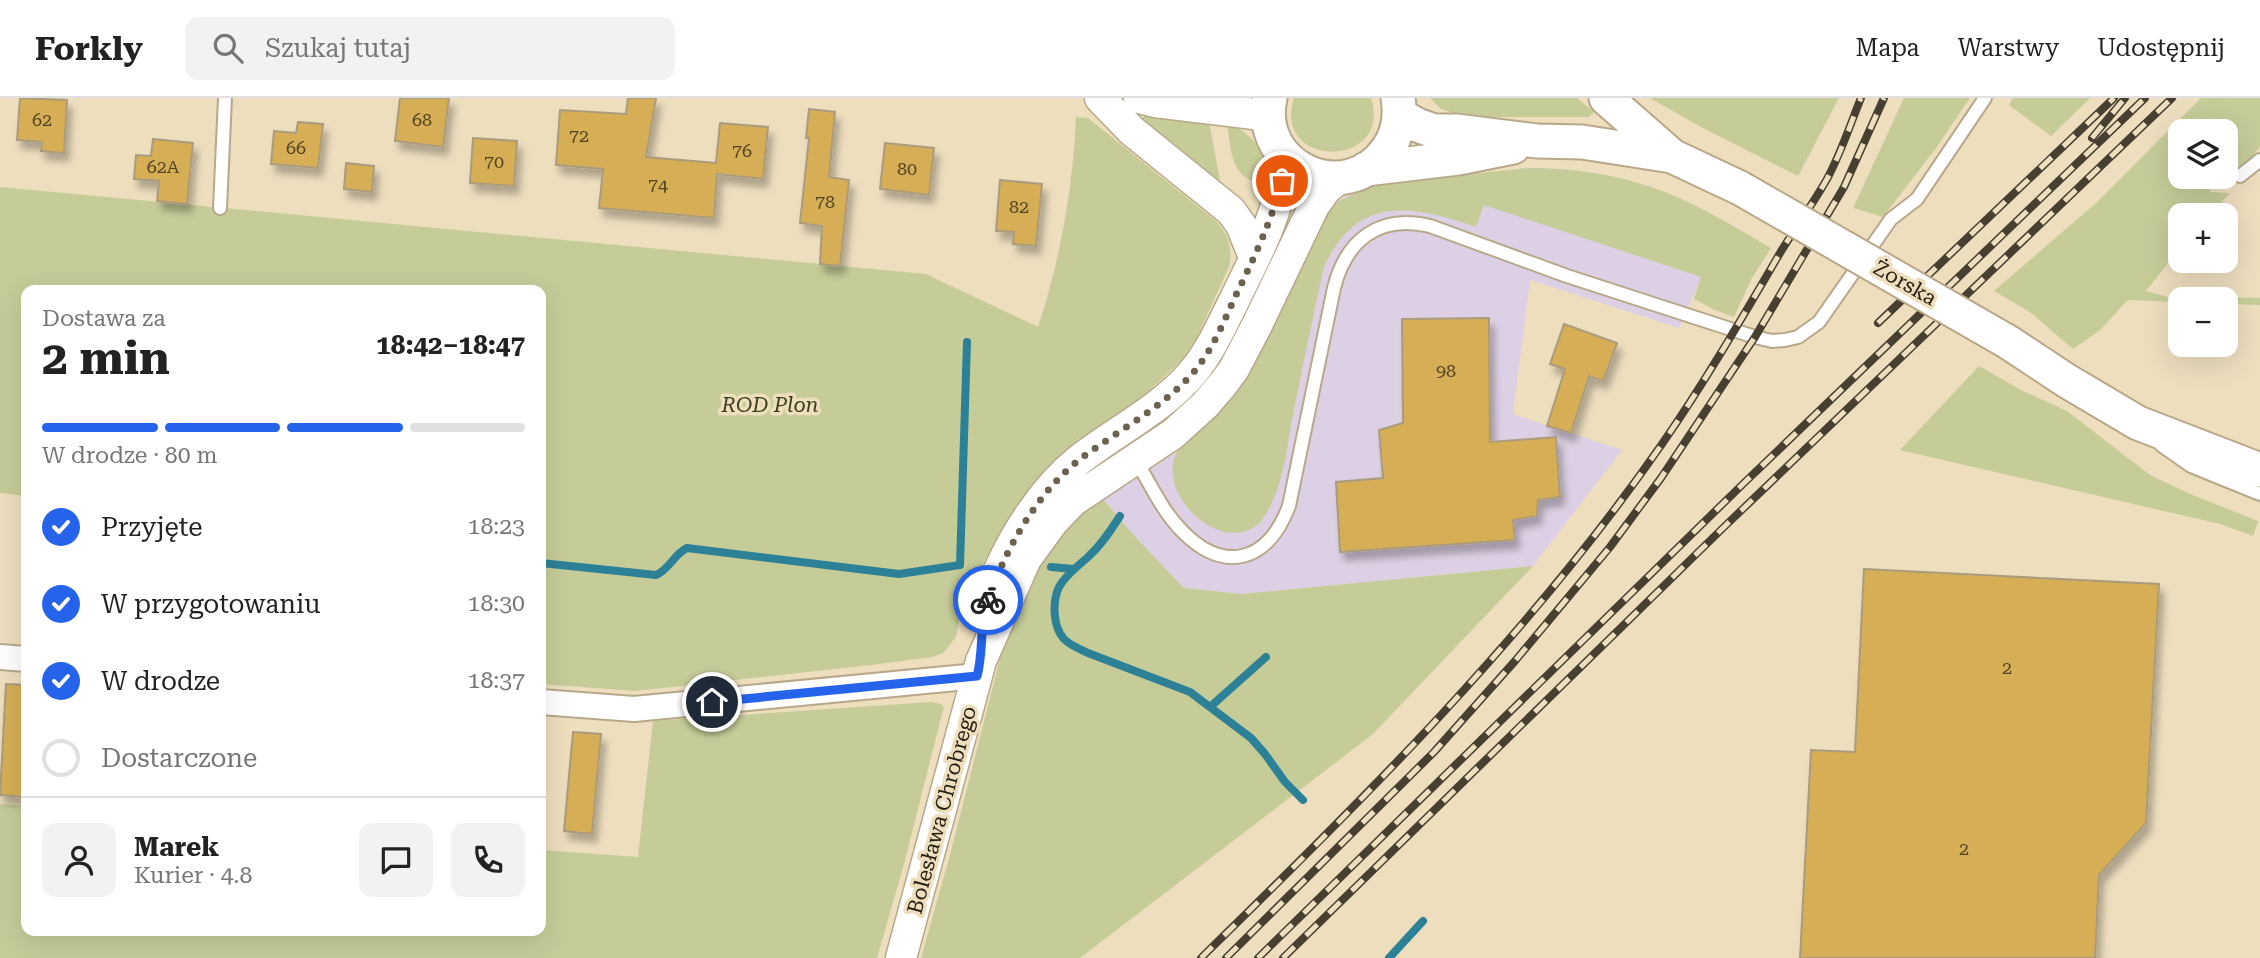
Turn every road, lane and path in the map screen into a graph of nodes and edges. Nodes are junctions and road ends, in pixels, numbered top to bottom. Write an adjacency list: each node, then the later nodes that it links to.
1 (225, 98): 14 (lane)
2 (1100, 98): 15 (street)
3 (1139, 98): 7 (street)
4 (1606, 98): 9 (main road)
5 (1985, 98): 17 (lane)
6 (1398, 106): 8 (main road, Żorska); 12 (main road)
7 (1269, 108): 10 (main road)
8 (1537, 141): 9 (main road, Żorska); 12 (main road, Żorska)
9 (1672, 156): 16 (main road, Żorska, bridge)
10 (1287, 158): 12 (main road, Żorska); 15 (street, Bolesława Chrobrego)
11 (2260, 160): 13 (lane)
12 (1353, 173): 17 (street, Bolesława Chrobrego)
13 (2240, 176)
14 (220, 208)
15 (1254, 257): 17 (street, Bolesława Chrobrego)
16 (2138, 423): 18 (main road, Żorska); 19 (lane)
17 (1127, 446): 22 (street, Bolesława Chrobrego)
18 (2260, 470)
19 (2260, 494)
20 (0, 657): 21 (street)
21 (21, 659)
22 (979, 668): 23 (street); 24 (street, Bolesława Chrobrego)
23 (546, 702)
24 (901, 958)

